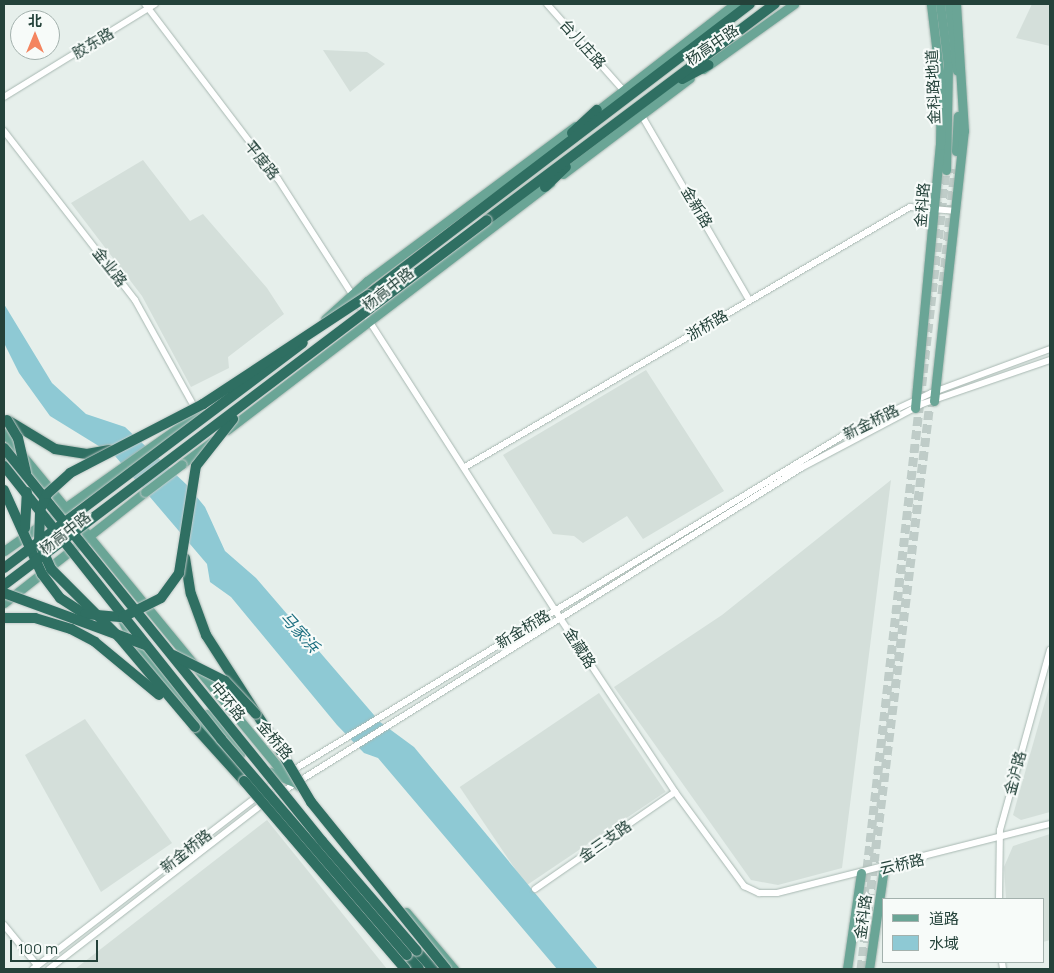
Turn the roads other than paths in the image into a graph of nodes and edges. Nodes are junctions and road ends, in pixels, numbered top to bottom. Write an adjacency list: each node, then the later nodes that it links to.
1 (155, 4): 11 (street, 胶东路)
2 (547, 4): 13 (street, 台儿庄路)
3 (735, 4): 13 (main road, 杨高中路)
4 (750, 4): 20 (highway, 杨高中路)
5 (775, 4): 14 (highway, 杨高中路)
6 (794, 4): 12 (main road, 杨高中路)
7 (932, 4): 22 (main road, 金科路)
8 (940, 4): 9 (main road, 金科路地道)
9 (949, 4)
10 (956, 4): 23 (main road)
11 (147, 6): 15 (street, 胶东路); 24 (street, 平度路)
12 (708, 65): 14 (highway); 17 (main road, 杨高中路)
13 (622, 88): 16 (main road, 杨高中路)
14 (655, 93): 19 (highway, 杨高中路)
15 (4, 97)
16 (597, 110): 20 (highway); 24 (main road, 杨高中路)
17 (642, 116): 21 (main road, 杨高中路); 26 (street, 金新路)
18 (4, 131): 34 (street, 金业路)
19 (604, 132): 21 (highway); 28 (highway, 杨高中路, bridge)
20 (522, 178): 25 (highway, 杨高中路)
21 (545, 186): 27 (main road, 杨高中路)
22 (936, 208): 23 (street, 浙桥路); 26 (street, 浙桥路); 33 (main road, 金科路)
23 (956, 211): 31 (main road)
24 (354, 294): 27 (street, 平度路); 34 (main road, 杨高中路)
25 (368, 295): 38 (highway, bridge); 52 (highway, 杨高中路, bridge)
26 (749, 300): 41 (street, 浙桥路)
27 (371, 322): 41 (street, 金藏路); 47 (main road, 杨高中路, bridge)
28 (332, 337): 51 (highway, bridge); 53 (highway, 杨高中路, bridge)
29 (1050, 349): 31 (street, 新金桥路)
30 (1050, 360): 32 (street, 新金桥路)
31 (936, 391): 32 (main road); 33 (street, 新金桥路)
32 (934, 401): 33 (street, 新金桥路)
33 (915, 404): 56 (street, 新金桥路); 60 (street, 新金桥路)
34 (199, 415): 44 (main road, 杨高中路)
35 (6, 419): 38 (highway, bridge); 54 (highway, bridge)
36 (4, 433): 44 (main road, 金桥路)
37 (4, 448): 86 (highway, 中环路, bridge)
38 (116, 448): 64 (highway, bridge)
39 (4, 456): 45 (main road)
40 (4, 466): 65 (highway, 中环路, bridge)
41 (464, 467): 56 (street, 金藏路)
42 (4, 473): 46 (main road)
43 (4, 490): 51 (highway, bridge)
44 (66, 507): 45 (main road, 杨高中路); 47 (main road, 金桥路)
45 (54, 515): 46 (main road, 杨高中路); 47 (main road)
46 (45, 521): 48 (main road); 49 (main road, 杨高中路); 50 (main road)
47 (87, 536): 48 (main road, 杨高中路); 57 (main road, 金桥路)
48 (77, 544): 50 (main road, 杨高中路); 57 (main road)
49 (4, 551)
50 (67, 551): 55 (main road, 杨高中路); 58 (main road)
51 (185, 558): 63 (highway, bridge)
52 (4, 568)
53 (4, 585)
54 (4, 591): 63 (highway, bridge)
55 (4, 603)
56 (555, 610): 60 (street, 金藏路); 66 (street, 新金桥路)
57 (148, 611): 66 (main road, 金桥路)
58 (121, 617): 62 (main road); 70 (main road)
59 (4, 618): 64 (highway, bridge)
60 (560, 618): 67 (street, 新金桥路); 69 (street, 金藏路)
61 (1050, 650): 74 (street, 金沪路)
62 (207, 714): 66 (main road); 68 (main road)
63 (256, 714): 87 (highway, bridge)
64 (194, 727): 73 (highway, bridge)
65 (230, 750): 73 (highway, bridge); 85 (highway, 中环路, bridge)
66 (283, 777): 67 (main road); 68 (street, 新金桥路)
67 (296, 783): 71 (street, 新金桥路); 88 (main road)
68 (268, 788): 70 (street, 新金桥路); 71 (main road)
69 (675, 792): 77 (street, 金三支路); 78 (street, 金藏路)
70 (260, 794): 71 (main road); 81 (street, 新金桥路)
71 (275, 798): 82 (street, 新金桥路); 84 (main road)
72 (1050, 824): 74 (street, 云桥路)
73 (290, 831): 83 (highway, bridge)
74 (999, 840): 75 (street, 云桥路); 79 (street, 金沪路)
75 (884, 868): 76 (street, 云桥路); 90 (main road, 金科路)
76 (861, 873): 78 (street, 云桥路); 89 (main road, 金科路)
77 (535, 889)
78 (752, 891)
79 (999, 898)
80 (4, 925): 81 (street)
81 (35, 967)
82 (49, 969)
83 (405, 969)
84 (412, 969)
85 (419, 969)
86 (433, 969)
87 (446, 969)
88 (454, 969)
89 (848, 969)
90 (869, 969)

